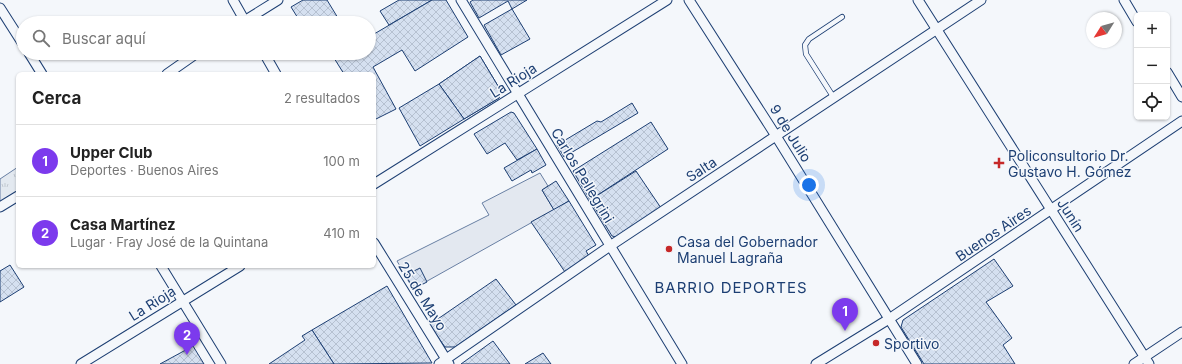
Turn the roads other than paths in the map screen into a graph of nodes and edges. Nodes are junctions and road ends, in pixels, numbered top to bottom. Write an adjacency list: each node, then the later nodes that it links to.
1 (233, 0): 10 (street)
2 (278, 0): 11 (street)
3 (461, 0): 23 (street, Carlos Pellegrini)
4 (667, 0): 23 (street, La Rioja)
5 (690, 0): 27 (street, 9 de Julio)
6 (918, 0): 14 (street, Junín)
7 (981, 0): 14 (street, Salta)
8 (1124, 0): 13 (street)
9 (0, 8): 15 (street)
10 (241, 16)
11 (253, 16)
12 (842, 17): 25 (lane)
13 (1134, 17)
14 (937, 29): 25 (street, Salta); 31 (street, Junín)
15 (16, 33)
16 (33, 60): 19 (street)
17 (188, 60): 20 (street)
18 (268, 60): 21 (street)
19 (41, 72)
20 (170, 72)
21 (275, 72)
22 (1170, 77): 24 (street)
23 (518, 93): 28 (street, La Rioja); 33 (street, Carlos Pellegrini)
24 (1182, 97)
25 (834, 98): 27 (street, Salta)
26 (1182, 121): 31 (street, Buenos Aires)
27 (776, 136): 33 (street, Salta); 37 (street, 9 de Julio)
28 (376, 183)
29 (16, 197): 30 (street)
30 (0, 207)
31 (1051, 211): 37 (street, Buenos Aires); 39 (street, Junín)
32 (376, 246): 40 (street, 25 de Mayo)
33 (610, 246): 40 (street, Salta); 43 (street, Carlos Pellegrini)
34 (162, 268): 36 (street)
35 (237, 268): 36 (street, La Rioja)
36 (182, 300): 41 (street, La Rioja); 42 (street)
37 (889, 319): 44 (street, Buenos Aires); 45 (street, 9 de Julio)
38 (1182, 332): 39 (street)
39 (1147, 361): 46 (street)
40 (445, 362)
41 (80, 364)
42 (221, 364)
43 (682, 364)
44 (816, 364)
45 (917, 364)
46 (1134, 364)

